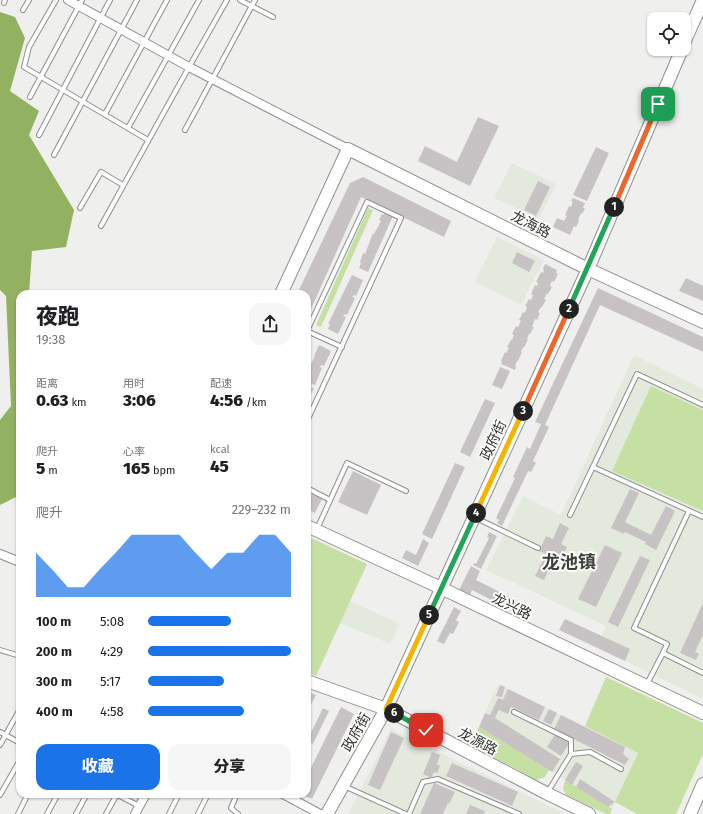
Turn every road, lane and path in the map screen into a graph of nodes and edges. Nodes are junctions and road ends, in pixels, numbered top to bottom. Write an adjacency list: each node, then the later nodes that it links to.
1 (29, 0): 14 (lane)
2 (56, 0): 24 (lane)
3 (68, 0): 12 (street)
4 (110, 0): 16 (lane)
5 (137, 0): 18 (lane)
6 (167, 0): 20 (lane)
7 (199, 0): 21 (lane)
8 (227, 0): 23 (lane)
9 (240, 0): 13 (lane)
10 (255, 0): 13 (lane)
11 (703, 0): 17 (street)
12 (81, 3): 16 (street); 24 (lane)
13 (252, 6): 15 (lane); 25 (lane)
14 (23, 10)
15 (273, 17)
16 (101, 18): 18 (street); 26 (lane)
17 (699, 20): 19 (street)
18 (121, 30): 20 (street); 28 (lane)
19 (691, 32)
20 (144, 42): 21 (street); 29 (lane)
21 (168, 56): 23 (street); 30 (lane)
22 (679, 56): 39 (street, 政府街)
23 (189, 68): 25 (street); 33 (lane)
24 (41, 77): 26 (lane); 27 (lane)
25 (212, 80): 31 (lane); 34 (street)
26 (63, 90): 28 (lane); 32 (lane)
27 (30, 97)
28 (83, 102): 29 (lane); 35 (lane)
29 (105, 114): 30 (lane)
30 (128, 128): 33 (lane)
31 (186, 130)
32 (39, 135)
33 (148, 140): 36 (lane)
34 (348, 148): 39 (street, 龙海路); 40 (street)
35 (54, 155)
36 (123, 185): 37 (lane); 38 (lane)
37 (80, 208)
38 (101, 226)
39 (588, 269): 42 (street, 龙海路); 53 (street, 政府街)
40 (283, 290)
41 (311, 322): 44 (lane)
42 (703, 322)
43 (311, 333): 44 (lane)
44 (342, 347): 46 (lane)
45 (703, 405): 47 (lane)
46 (311, 413)
47 (593, 467): 51 (lane); 52 (lane)
48 (311, 490): 50 (lane)
49 (406, 491): 50 (lane)
50 (330, 500): 55 (lane)
51 (689, 511): 54 (lane); 61 (lane)
52 (570, 515)
53 (474, 517): 56 (lane); 59 (street, 政府街)
54 (703, 517)
55 (312, 528): 59 (street, 龙兴路)
56 (538, 548)
57 (0, 554): 58 (street)
58 (16, 560)
59 (441, 588): 65 (street, 龙兴路); 66 (street, 政府街)
60 (0, 650): 62 (lane)
61 (663, 653): 63 (lane); 65 (lane)
62 (16, 655)
63 (703, 673)
64 (311, 682): 66 (street, 龙源路)
65 (646, 687): 68 (street, 龙兴路)
66 (386, 709): 78 (street, 政府街); 79 (street, 龙源路)
67 (514, 712): 74 (lane)
68 (703, 713)
69 (16, 716): 71 (lane)
70 (0, 732): 71 (lane)
71 (5, 735): 72 (lane); 73 (lane)
72 (16, 741)
73 (0, 745)
74 (571, 754): 76 (lane); 79 (lane)
75 (16, 767): 80 (lane)
76 (621, 769)
77 (703, 784): 105 (street)
78 (343, 786): 100 (street, 政府街); 101 (lane)
79 (546, 793): 104 (street, 龙源路)
80 (0, 795)
81 (26, 798): 92 (lane)
82 (56, 798): 93 (lane)
83 (85, 798): 94 (lane)
84 (115, 798): 95 (lane)
85 (121, 798): 91 (lane)
86 (144, 798): 91 (street)
87 (177, 798): 96 (lane)
88 (206, 798): 97 (lane)
89 (235, 798): 98 (lane)
90 (290, 798): 99 (street)
91 (137, 812)
92 (18, 814)
93 (47, 814)
94 (76, 814)
95 (106, 814)
96 (169, 814)
97 (198, 814)
98 (238, 814)
99 (320, 814)
100 (327, 814)
101 (406, 814)
102 (409, 814): 103 (lane)
103 (519, 814)
104 (589, 814)
105 (690, 814)

